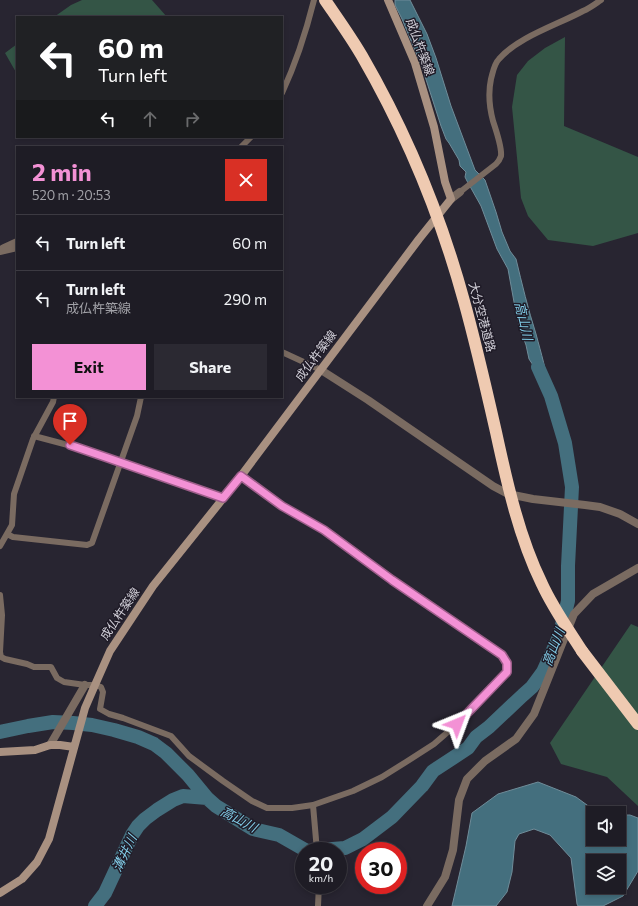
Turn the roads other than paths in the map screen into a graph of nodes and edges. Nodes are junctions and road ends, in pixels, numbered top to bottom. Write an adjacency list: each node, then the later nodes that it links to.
1 (314, 0): 5 (street)
2 (325, 0): 26 (highway, 大分空港道路, bridge)
3 (388, 0): 9 (main road, 成仏杵築線)
4 (601, 0): 8 (street)
5 (283, 90)
6 (250, 138): 7 (street)
7 (242, 146)
8 (460, 192): 9 (street)
9 (451, 199): 14 (main road, 成仏杵築線)
10 (16, 242): 12 (street)
11 (16, 248): 12 (street)
12 (0, 251)
13 (283, 352): 14 (street)
14 (321, 370): 19 (main road, 成仏杵築線); 21 (street)
15 (54, 398): 17 (street)
16 (141, 398): 18 (street)
17 (34, 436): 18 (street); 22 (street)
18 (121, 462): 20 (street); 22 (street)
19 (241, 476): 20 (main road, 成仏杵築線); 35 (street)
20 (223, 498): 29 (main road, 成仏杵築線)
21 (638, 524)
22 (7, 534): 23 (street)
23 (0, 546)
24 (638, 568): 40 (street)
25 (0, 595): 27 (street)
26 (582, 651): 30 (highway, 大分空港道路); 31 (highway, 大分空港道路)
27 (1, 658): 28 (street)
28 (85, 685): 29 (street); 32 (street)
29 (94, 685): 33 (main road, 成仏杵築線); 35 (street)
30 (638, 717)
31 (638, 724)
32 (50, 745): 33 (main road); 34 (main road)
33 (74, 747): 37 (main road, 成仏杵築線)
34 (0, 752)
35 (313, 805): 36 (street)
36 (316, 842)
37 (0, 893)
38 (319, 894): 39 (street)
39 (318, 906)
40 (426, 906)

